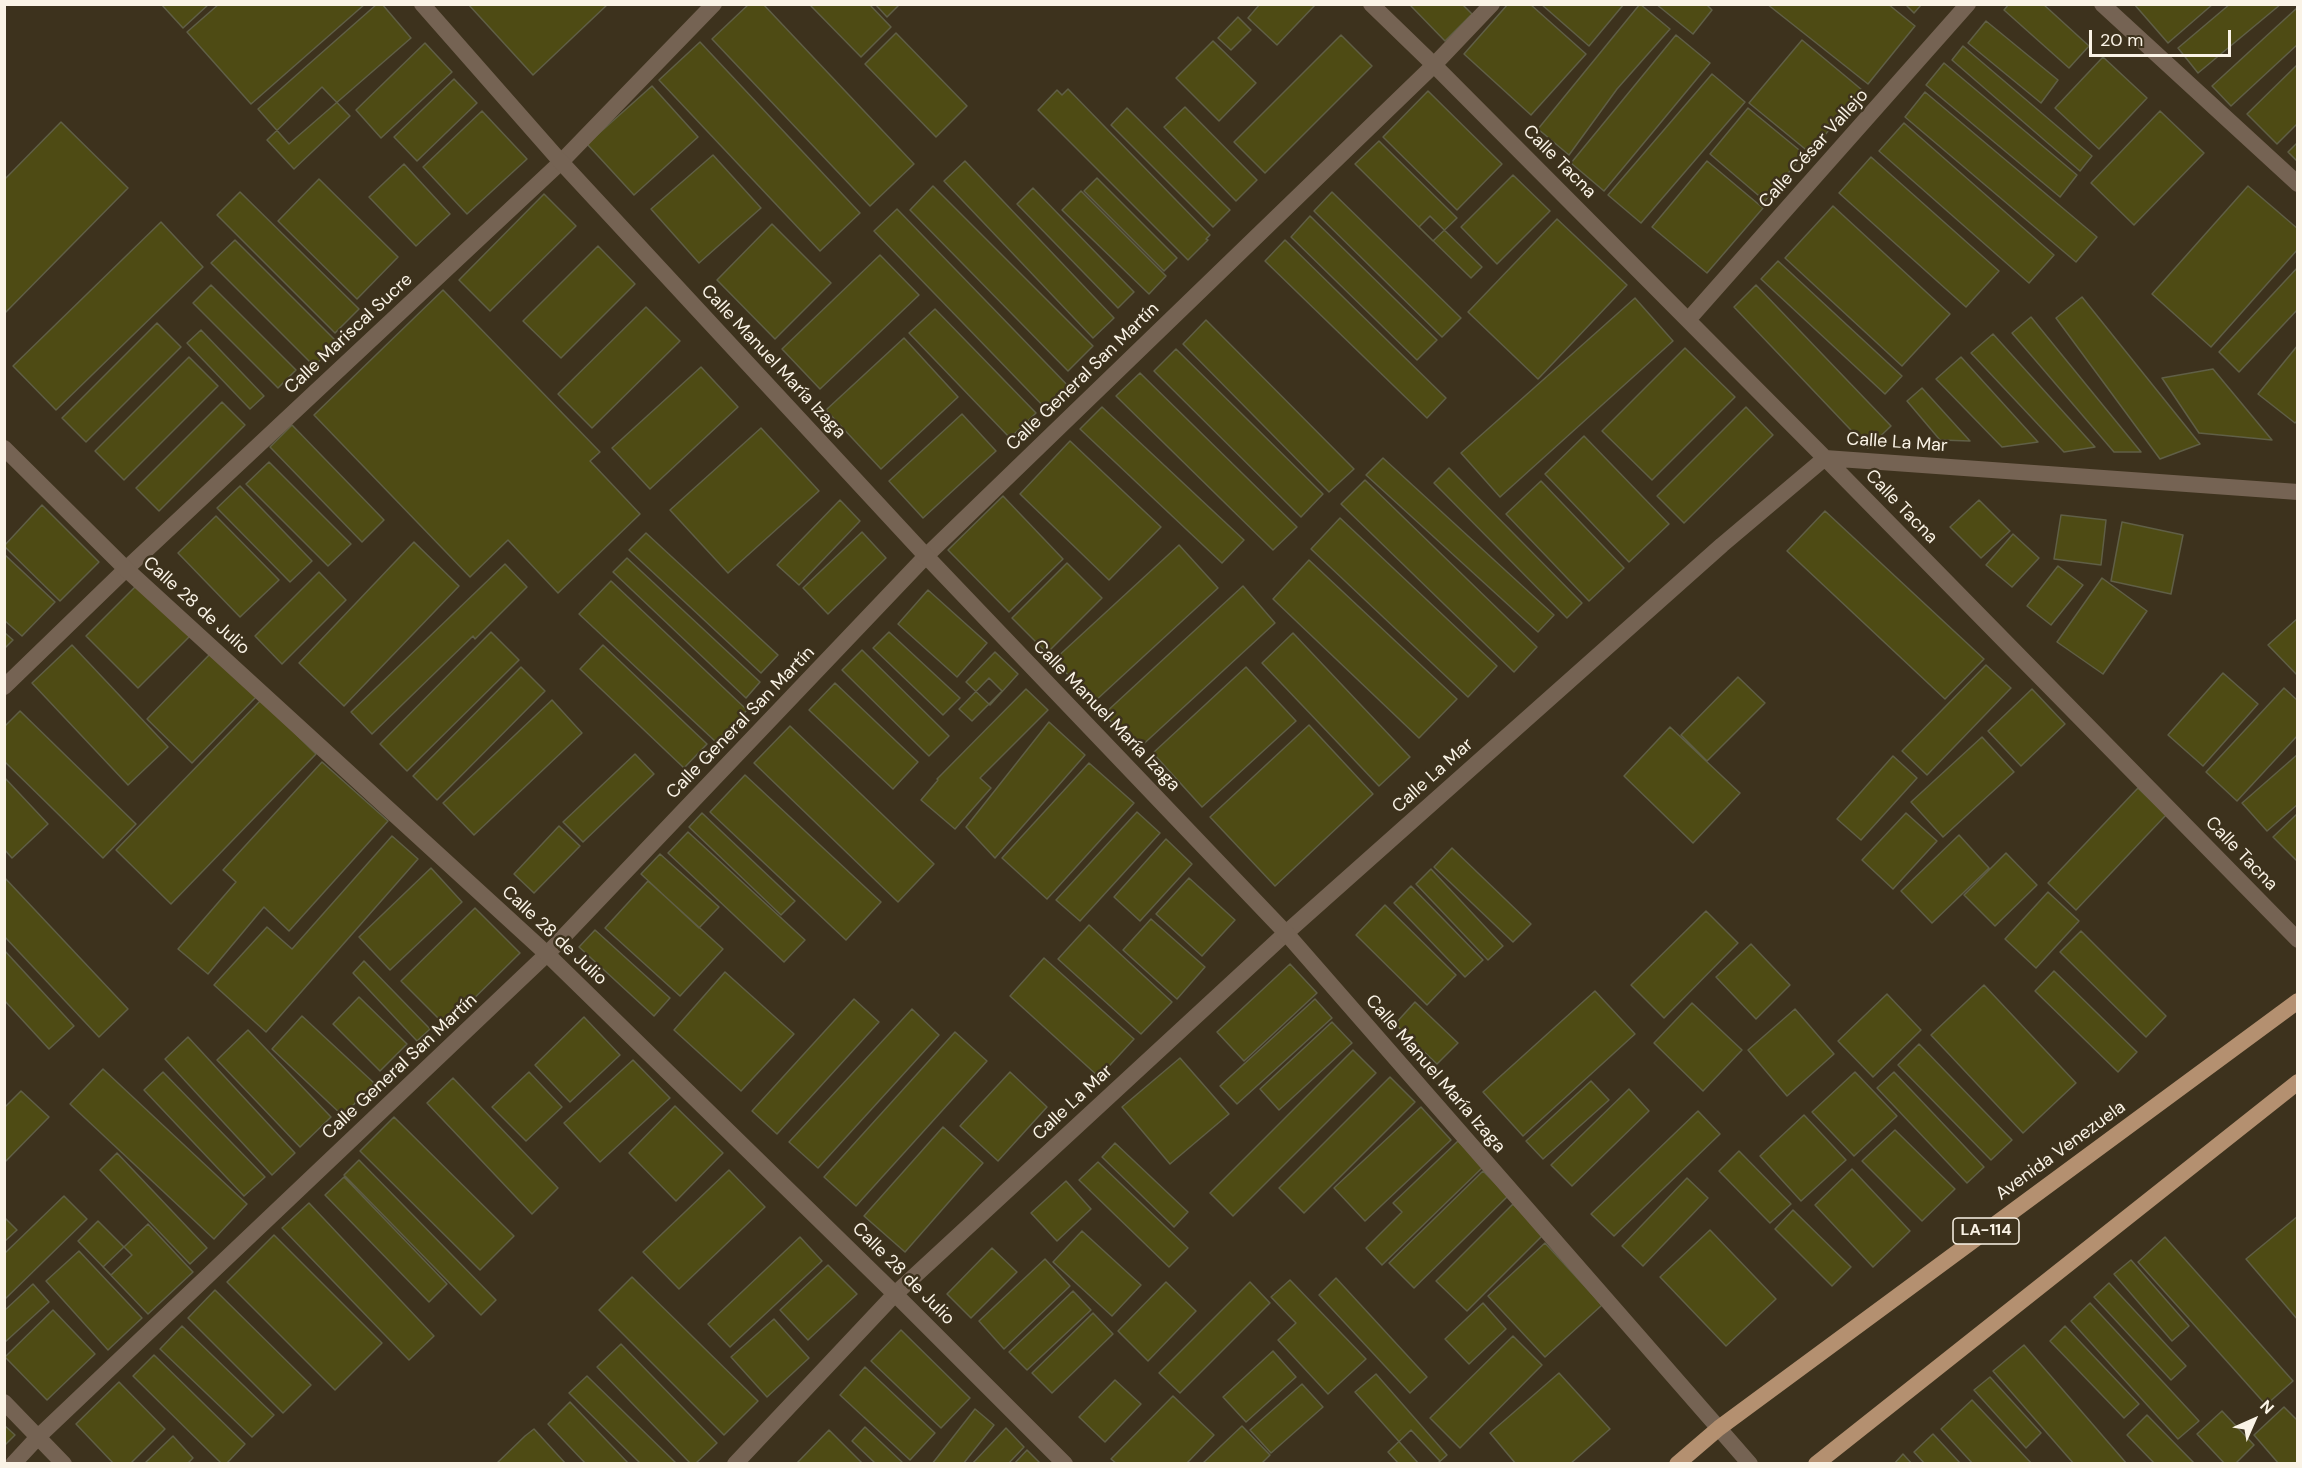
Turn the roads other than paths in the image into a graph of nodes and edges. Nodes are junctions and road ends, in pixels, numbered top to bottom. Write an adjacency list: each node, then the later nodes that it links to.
1 (422, 4): 8 (street, Calle Manuel María Izaga)
2 (714, 4): 8 (street, Calle Mariscal Sucre)
3 (1371, 4): 7 (street, Calle Tacna)
4 (1492, 4): 7 (street, Calle General San Martín)
5 (1968, 4): 10 (street, Calle César Vallejo)
6 (2102, 4): 9 (street)
7 (1434, 65): 10 (street, Calle Tacna); 14 (street, Calle General San Martín)
8 (561, 162): 14 (street, Calle Manuel María Izaga); 15 (street, Calle Mariscal Sucre)
9 (2298, 184)
10 (1688, 320): 12 (street, Calle Tacna)
11 (4, 448): 15 (street, Calle 28 de Julio)
12 (1825, 458): 13 (street, Calle La Mar); 17 (street, Calle La Mar); 18 (street, Calle Tacna)
13 (2298, 492)
14 (926, 556): 17 (street, Calle Manuel María Izaga); 19 (street, Calle General San Martín)
15 (126, 569): 16 (street, Calle Mariscal Sucre); 19 (street, Calle 28 de Julio)
16 (4, 687)
17 (1286, 933): 22 (street, Calle La Mar); 24 (street, Calle Manuel María Izaga)
18 (2298, 939)
19 (547, 954): 22 (street, Calle 28 de Julio); 25 (street, Calle General San Martín)
20 (2298, 1001): 24 (main road, Avenida Venezuela / LA-114)
21 (2298, 1082): 32 (main road)
22 (895, 1294): 28 (street, Calle La Mar); 29 (street, Calle 28 de Julio)
23 (4, 1402): 25 (street)
24 (1719, 1428): 30 (main road, Avenida Venezuela / LA-114); 31 (street, Calle Manuel María Izaga)
25 (38, 1437): 26 (street, Calle General San Martín); 27 (street)
26 (13, 1464)
27 (64, 1464)
28 (735, 1464)
29 (1065, 1464)
30 (1677, 1464)
31 (1750, 1464)
32 (1816, 1464)

